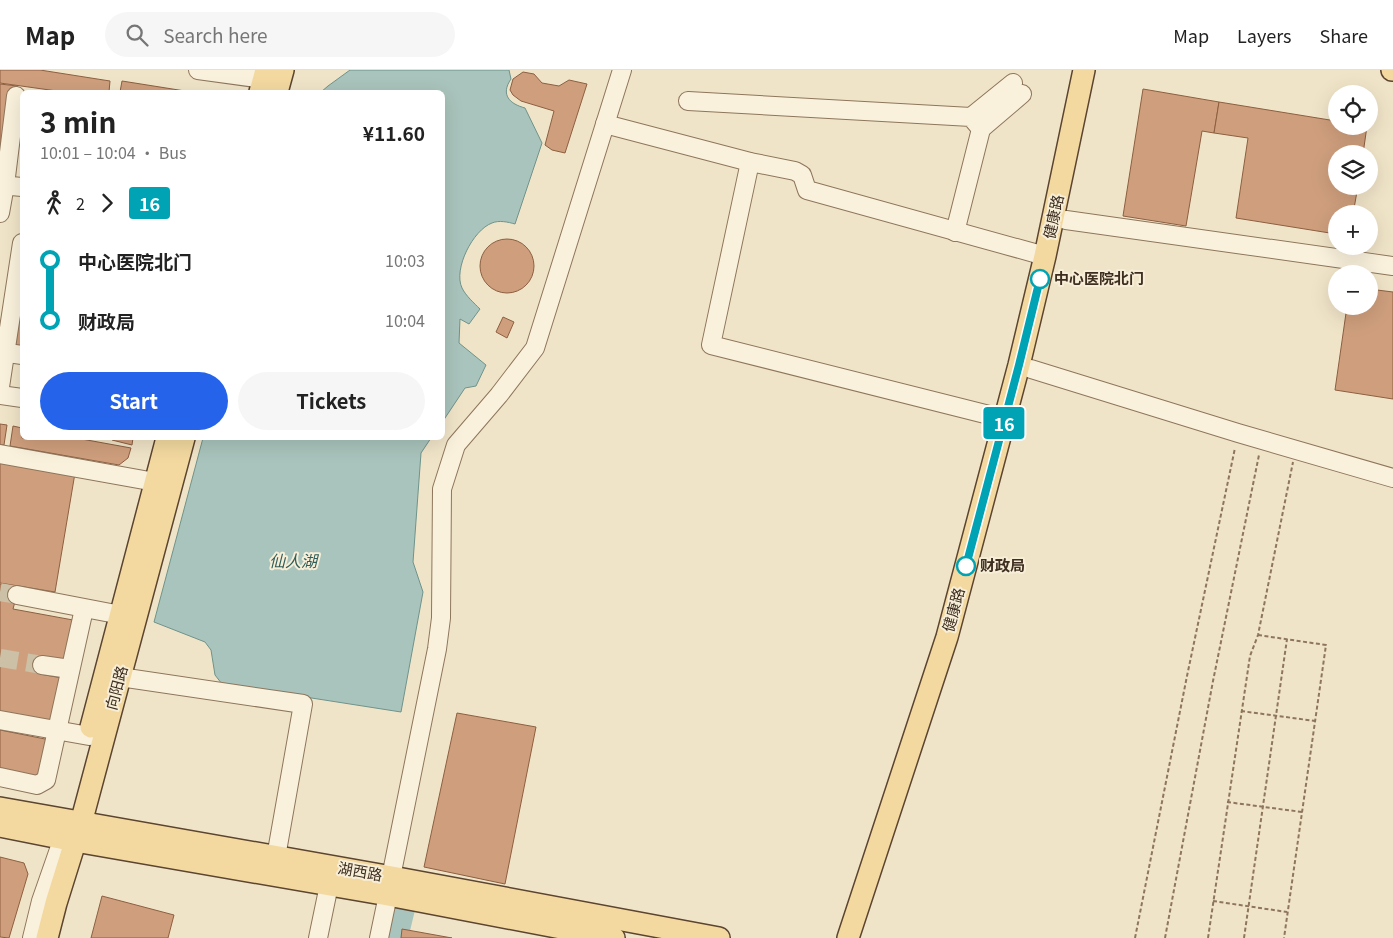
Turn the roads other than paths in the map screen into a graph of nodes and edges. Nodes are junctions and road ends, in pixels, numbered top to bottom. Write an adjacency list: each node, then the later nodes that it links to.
1 (198, 70): 5 (street)
2 (622, 70): 10 (street)
3 (1084, 70): 16 (main road, 健康路)
4 (1098, 70): 14 (main road, 健康路)
5 (275, 79)
6 (1017, 88): 9 (street)
7 (16, 96): 12 (street)
8 (688, 101): 9 (street)
9 (976, 123): 15 (street)
10 (605, 124): 11 (street); 45 (street)
11 (750, 162): 15 (street); 24 (street)
12 (9, 186): 13 (street)
13 (0, 213)
14 (1066, 220): 18 (street); 20 (main road, 健康路)
15 (955, 232): 16 (street)
16 (1046, 256): 24 (main road, 健康路)
17 (20, 260): 19 (street)
18 (1393, 266)
19 (9, 353): 21 (street)
20 (1032, 369): 28 (street); 55 (main road, 健康路)
21 (0, 387)
22 (0, 394): 23 (street)
23 (20, 398)
24 (1005, 419): 54 (main road, 健康路)
25 (166, 440): 29 (main road, 向阳路)
26 (183, 440): 35 (main road, 向阳路)
27 (0, 454): 29 (street)
28 (1393, 478)
29 (155, 482): 32 (main road, 向阳路)
30 (17, 595): 31 (street)
31 (84, 609): 32 (street); 34 (street)
32 (120, 615): 38 (main road, 向阳路)
33 (42, 665): 34 (street)
34 (70, 669): 37 (street)
35 (120, 677): 42 (main road, 向阳路); 43 (street)
36 (0, 720): 37 (street)
37 (57, 731): 38 (street); 39 (street)
38 (89, 736): 42 (main road, 向阳路)
39 (0, 778)
40 (0, 808): 42 (main road, 湖西路)
41 (0, 826): 42 (main road, 湖西路)
42 (71, 831): 43 (main road, 湖西路); 44 (main road, 湖西路); 46 (street); 47 (main road, 向阳路); 48 (main road, 向阳路); 49 (street)
43 (276, 857): 45 (main road, 湖西路)
44 (329, 885): 45 (main road, 湖西路); 50 (street)
45 (390, 886): 51 (street); 52 (main road, 湖西路); 53 (main road, 湖西路)
46 (32, 938)
47 (37, 938)
48 (47, 938)
49 (52, 938)
50 (318, 938)
51 (379, 938)
52 (614, 938)
53 (719, 938)
54 (848, 938)
55 (862, 938)

